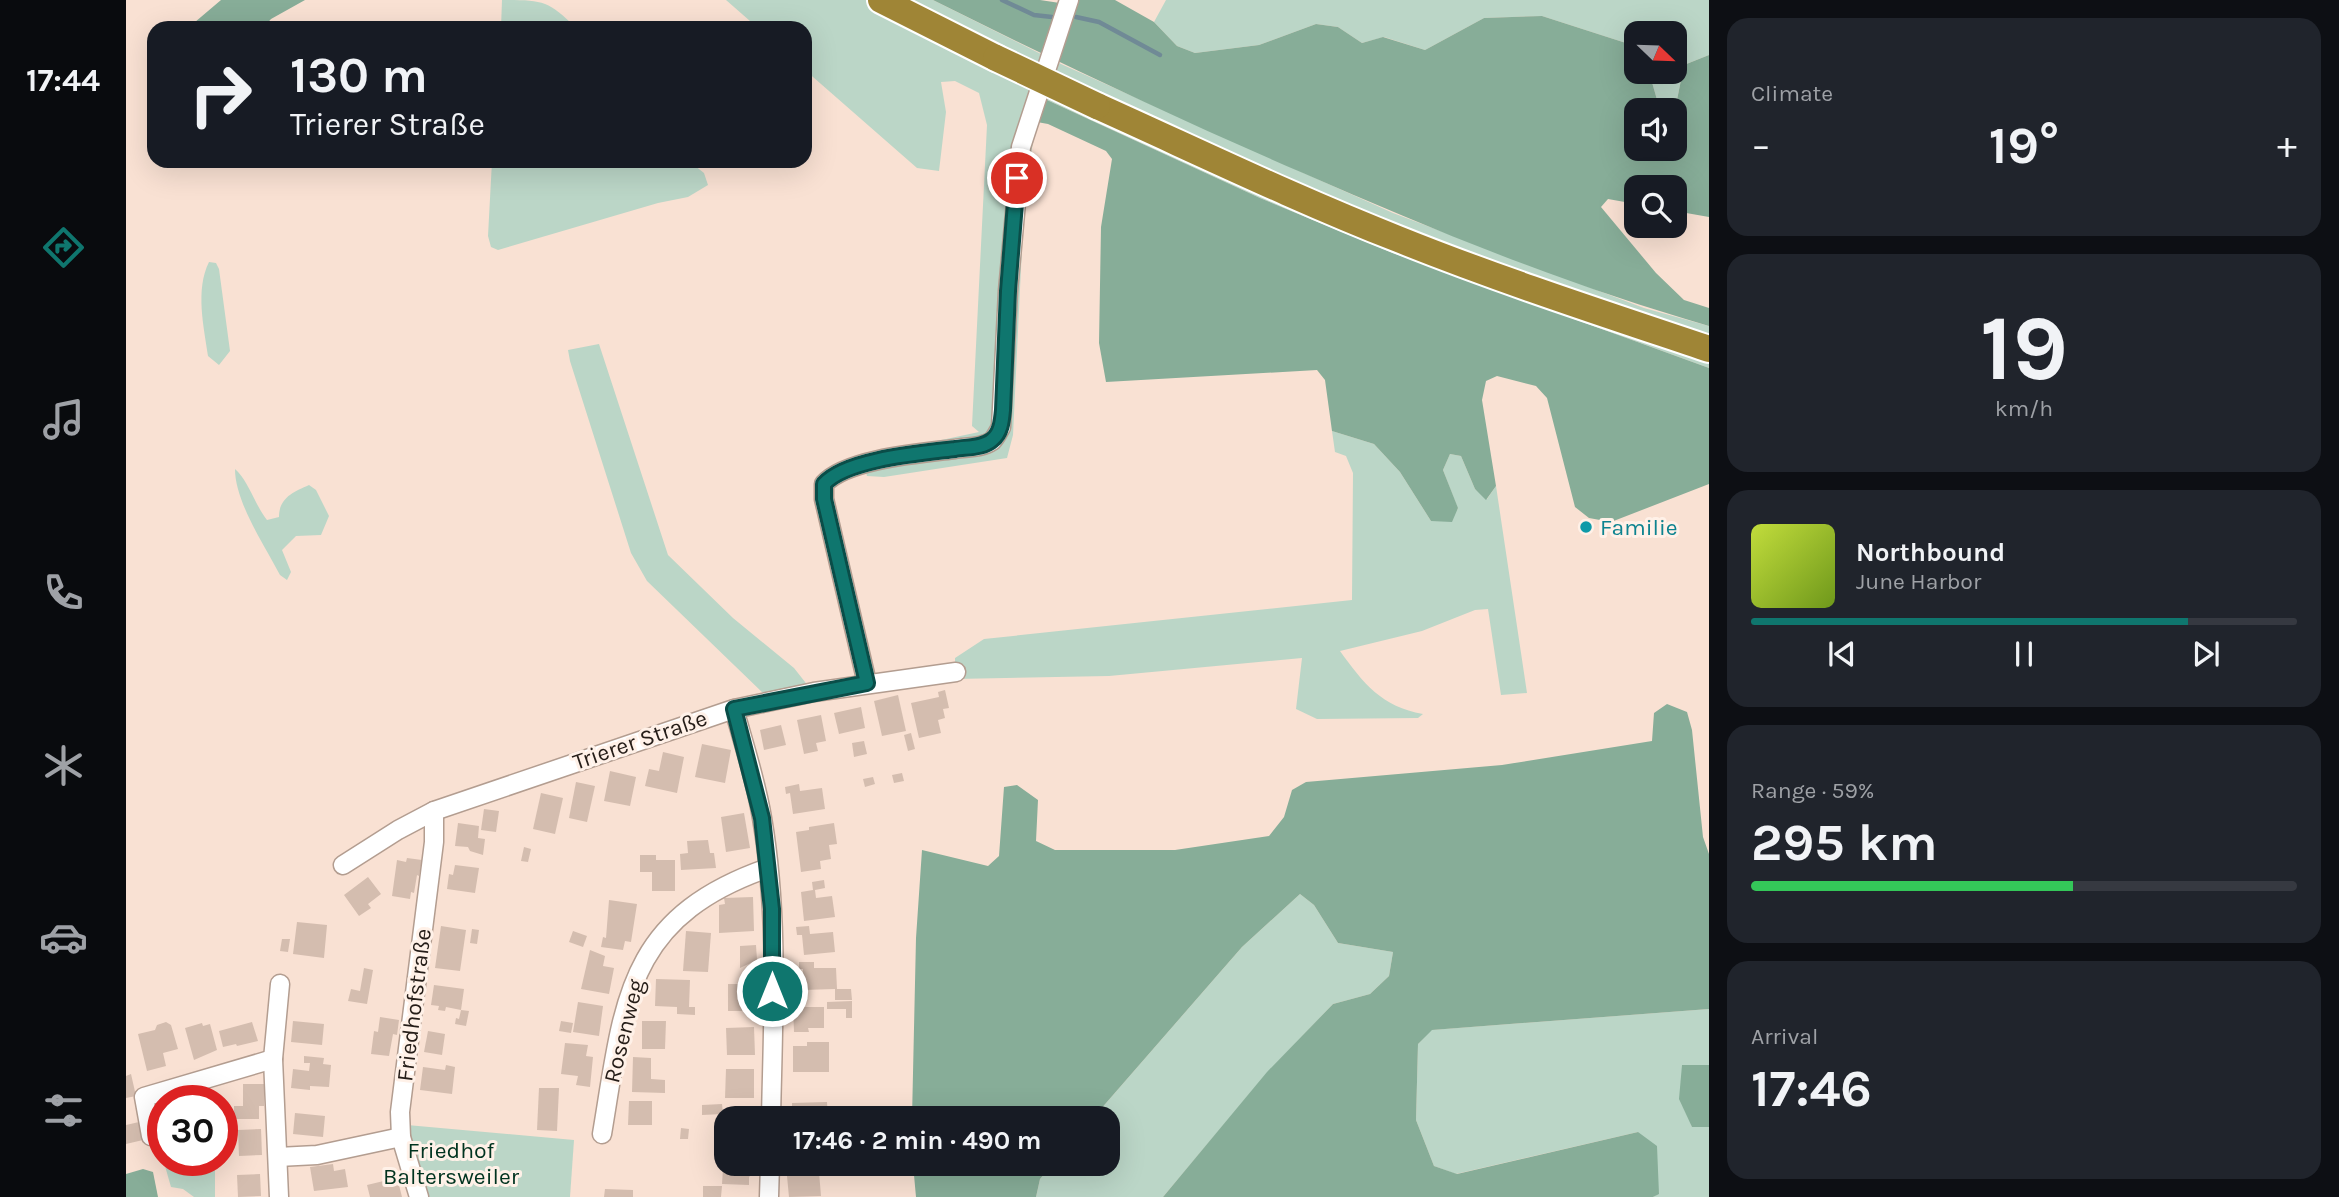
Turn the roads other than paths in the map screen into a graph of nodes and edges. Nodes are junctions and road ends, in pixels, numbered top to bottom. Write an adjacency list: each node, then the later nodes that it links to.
1 (881, 0): 3 (highway, bridge)
2 (1069, 0): 5 (street)
3 (1709, 349)
4 (956, 672): 5 (street, Trierer Straße)
5 (867, 683): 6 (street, Trierer Straße)
6 (734, 709): 7 (street, Trierer Straße); 9 (street)
7 (434, 811): 8 (street, Trierer Straße); 17 (street, Friedhofstraße)
8 (343, 866)
9 (768, 868): 14 (street); 16 (street, Rosenweg)
10 (280, 984): 11 (street)
11 (273, 1059): 12 (street); 18 (street)
12 (185, 1085)
13 (147, 1096): 15 (street)
14 (771, 1106)
15 (147, 1114)
16 (601, 1135)
17 (401, 1137): 18 (street); 21 (street, Friedhofstraße)
18 (278, 1157): 20 (street)
19 (770, 1176): 22 (street)
20 (279, 1197)
21 (419, 1197)
22 (769, 1197)

